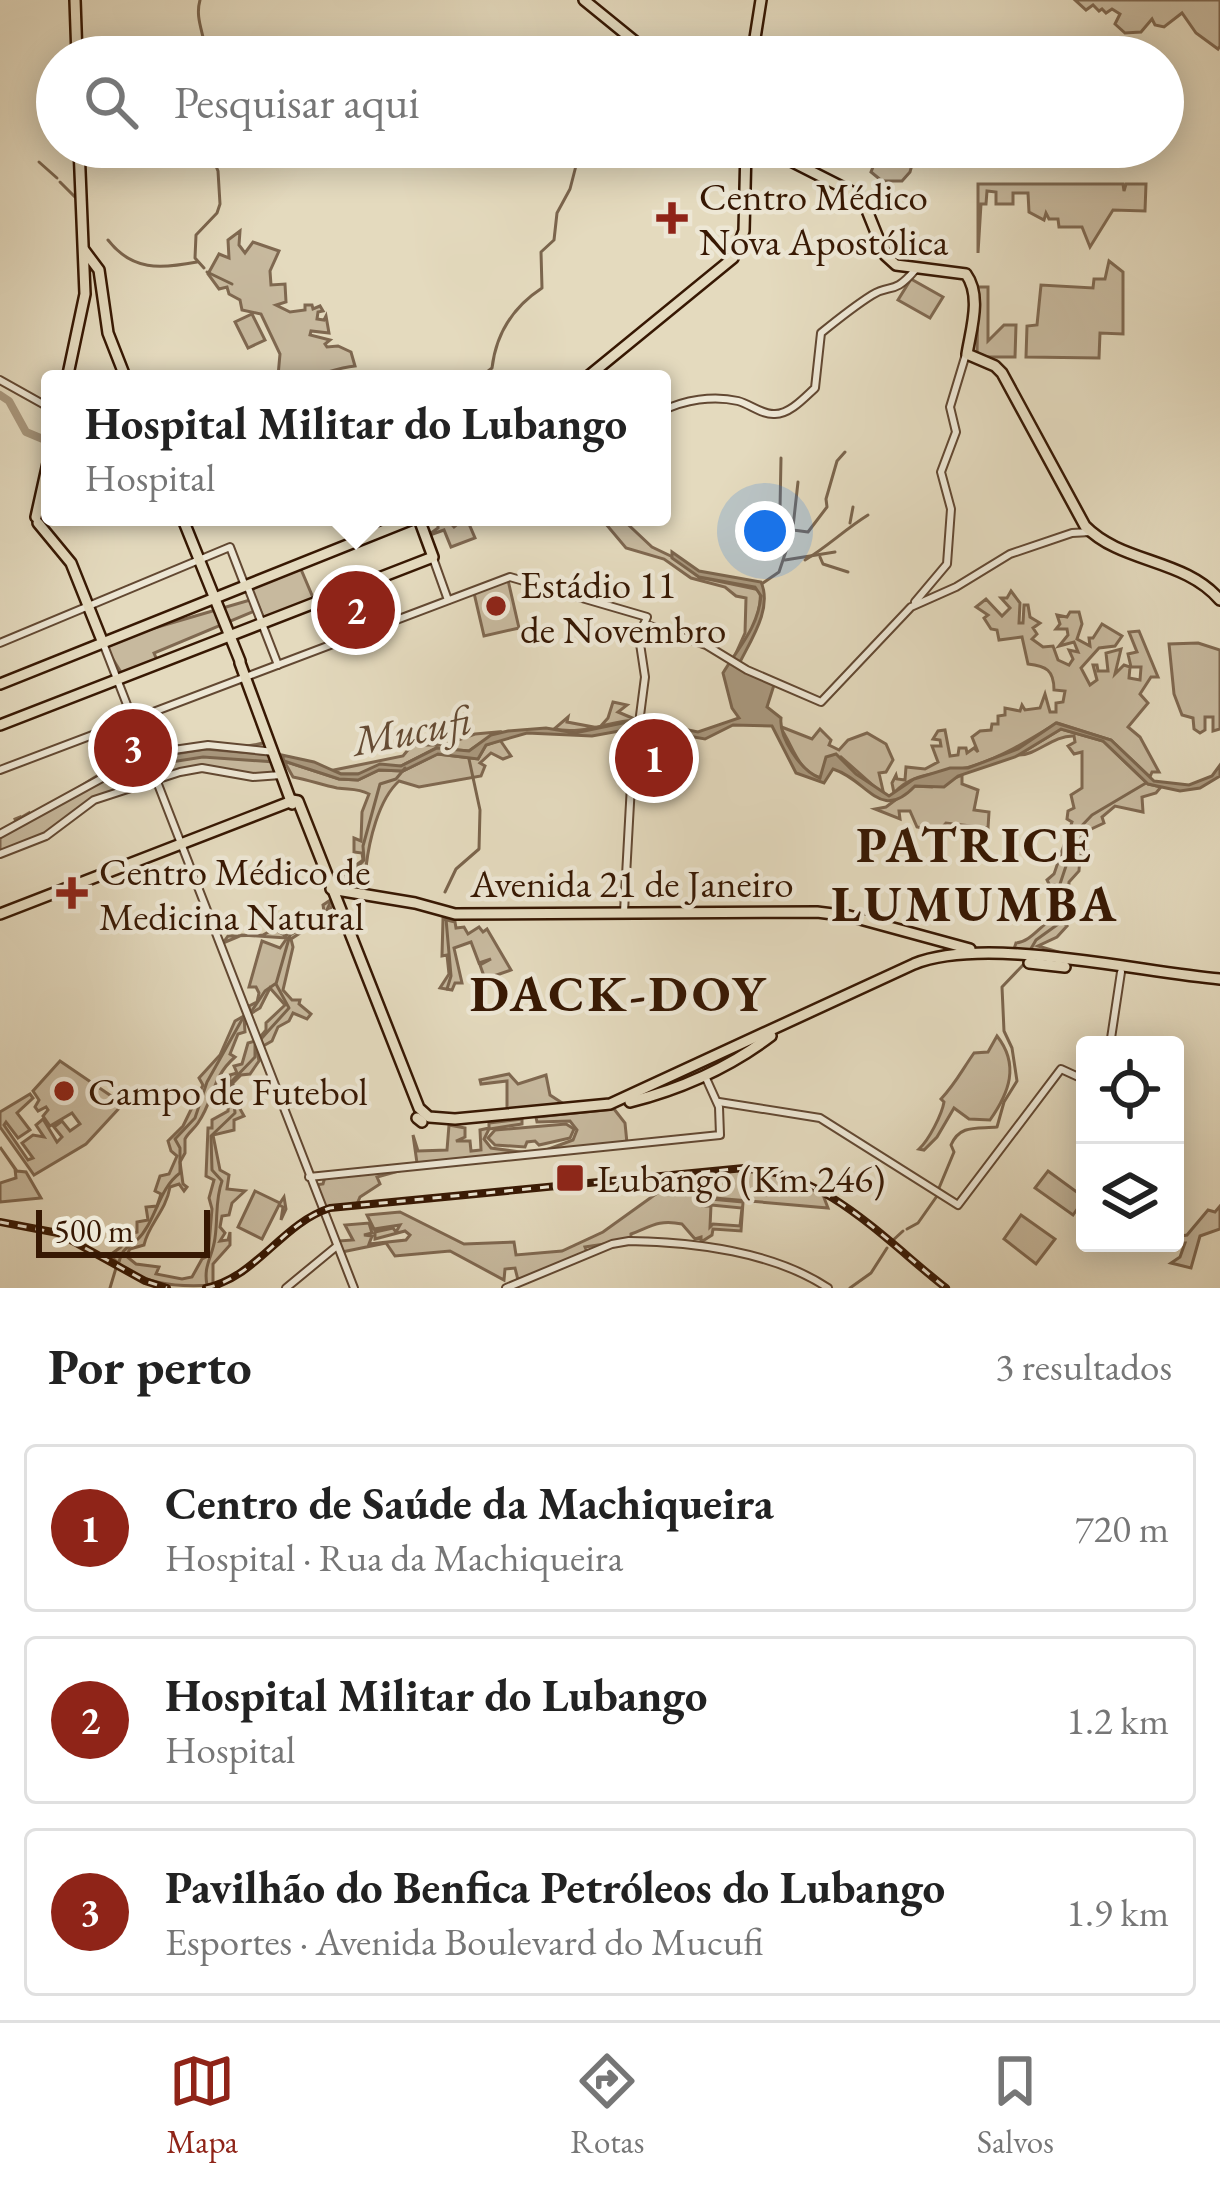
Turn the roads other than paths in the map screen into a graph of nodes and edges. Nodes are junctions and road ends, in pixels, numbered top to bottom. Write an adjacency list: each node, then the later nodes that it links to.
1 (75, 0): 4 (main road)
2 (584, 0): 5 (main road)
3 (761, 0): 6 (main road)
4 (76, 36)
5 (628, 36)
6 (755, 36)
7 (80, 168): 10 (main road)
8 (747, 168): 15 (main road)
9 (805, 168): 11 (main road)
10 (83, 248): 13 (main road); 14 (main road)
11 (915, 270): 12 (main road); 18 (street)
12 (967, 350): 19 (main road); 33 (street)
13 (69, 370)
14 (122, 370)
15 (599, 370)
16 (0, 380): 17 (street)
17 (41, 404)
18 (671, 406)
19 (1083, 521): 24 (main road); 25 (street)
20 (42, 526): 32 (main road)
21 (186, 526): 27 (main road)
22 (397, 526): 28 (main road)
23 (420, 526): 26 (main road)
24 (1090, 532): 25 (street); 31 (main road)
25 (1072, 533): 33 (street)
26 (433, 557): 30 (street); 35 (main road)
27 (200, 560): 28 (street); 29 (main road); 32 (street)
28 (246, 585): 29 (main road); 35 (street)
29 (215, 597): 36 (main road); 38 (main road)
30 (448, 600): 34 (street); 39 (street)
31 (1220, 600)
32 (89, 606): 37 (street); 38 (main road)
33 (911, 608): 34 (street)
34 (645, 620): 54 (street)
35 (262, 623): 36 (main road); 39 (street)
36 (231, 635): 40 (main road); 41 (main road)
37 (0, 643)
38 (104, 643): 41 (street); 42 (main road)
39 (278, 665): 40 (street)
40 (247, 677): 43 (street); 46 (main road)
41 (117, 679): 43 (street); 44 (main road)
42 (0, 684)
43 (133, 720): 45 (street); 47 (street)
44 (0, 725)
45 (148, 759): 46 (street); 48 (street); 50 (street)
46 (278, 760): 48 (street); 49 (main road)
47 (0, 770)
48 (156, 779): 51 (street); 52 (street)
49 (293, 802): 51 (main road); 53 (main road); 70 (main road)
50 (0, 834)
51 (181, 844): 55 (main road); 71 (street)
52 (0, 854)
53 (331, 889): 54 (main road, Avenida 21 de Janeiro); 70 (main road)
54 (624, 912): 56 (main road, Avenida 21 de Janeiro)
55 (0, 914)
56 (933, 939): 57 (main road, Avenida 21 de Janeiro); 59 (main road)
57 (981, 952): 58 (main road); 59 (main road)
58 (1026, 960): 59 (main road); 60 (main road); 61 (main road)
59 (927, 961): 63 (main road)
60 (1121, 972): 61 (main road); 62 (street)
61 (1220, 981)
62 (1111, 1036)
63 (740, 1053): 64 (main road); 66 (main road)
64 (704, 1074): 66 (main road); 67 (street)
65 (1076, 1075): 68 (street)
66 (670, 1085): 70 (main road); 70 (main road)
67 (716, 1100): 68 (street); 69 (street)
68 (735, 1106): 69 (street)
69 (720, 1112): 71 (street)
70 (421, 1118)
71 (309, 1177): 72 (street)
72 (337, 1246): 73 (street); 74 (street)
73 (286, 1288)
74 (354, 1288)
75 (506, 1288): 76 (street)
76 (828, 1288)

